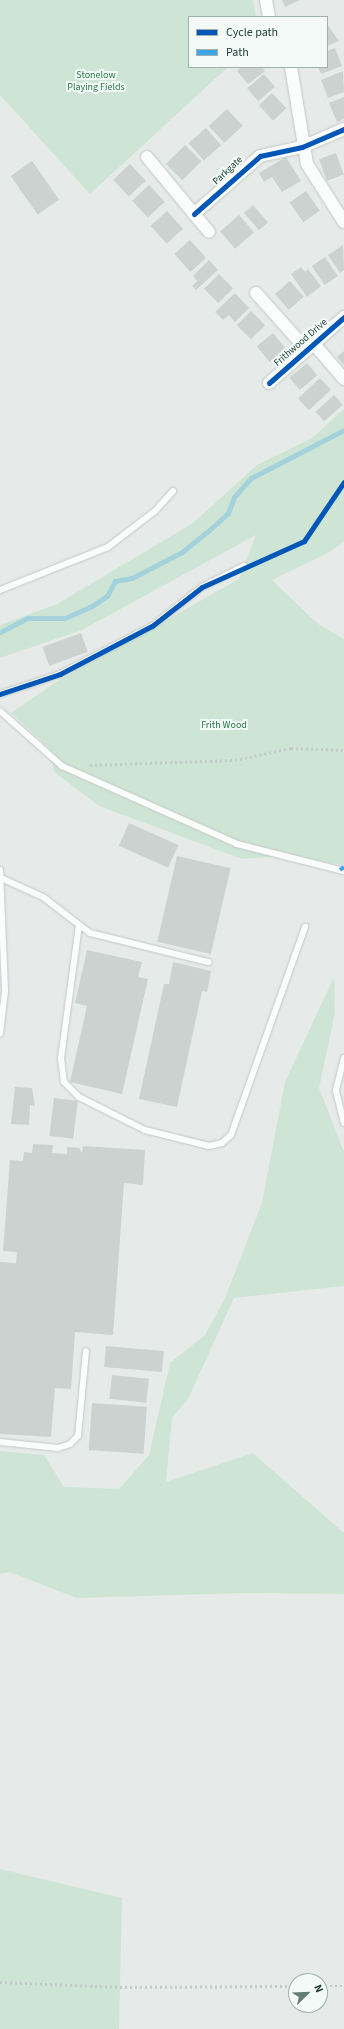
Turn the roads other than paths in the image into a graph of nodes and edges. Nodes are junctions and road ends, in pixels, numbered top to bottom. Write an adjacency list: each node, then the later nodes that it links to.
1 (266, 0): 2 (street)
2 (269, 16)
3 (291, 68): 5 (street)
4 (344, 129): 5 (street, Parkgate)
5 (302, 147): 7 (street, Parkgate); 8 (street)
6 (147, 158): 7 (street)
7 (194, 214): 9 (street)
8 (344, 222)
9 (209, 232)
10 (256, 293): 12 (street)
11 (344, 318): 12 (street, Frithwood Drive)
12 (311, 347): 13 (street); 14 (street, Frithwood Drive)
13 (344, 379)
14 (269, 382)
15 (173, 491): 17 (lane)
16 (244, 566): 18 (lane)
17 (0, 590)
18 (0, 694)
19 (0, 711): 21 (lane)
20 (0, 870): 22 (lane)
21 (344, 871)
22 (1, 878): 23 (lane); 24 (lane)
23 (1, 890): 27 (lane)
24 (79, 925): 25 (lane); 26 (lane)
25 (305, 927)
26 (208, 962)
27 (0, 1034)
28 (344, 1058): 29 (lane)
29 (344, 1124)
30 (86, 1351): 31 (lane)
31 (0, 1442)

